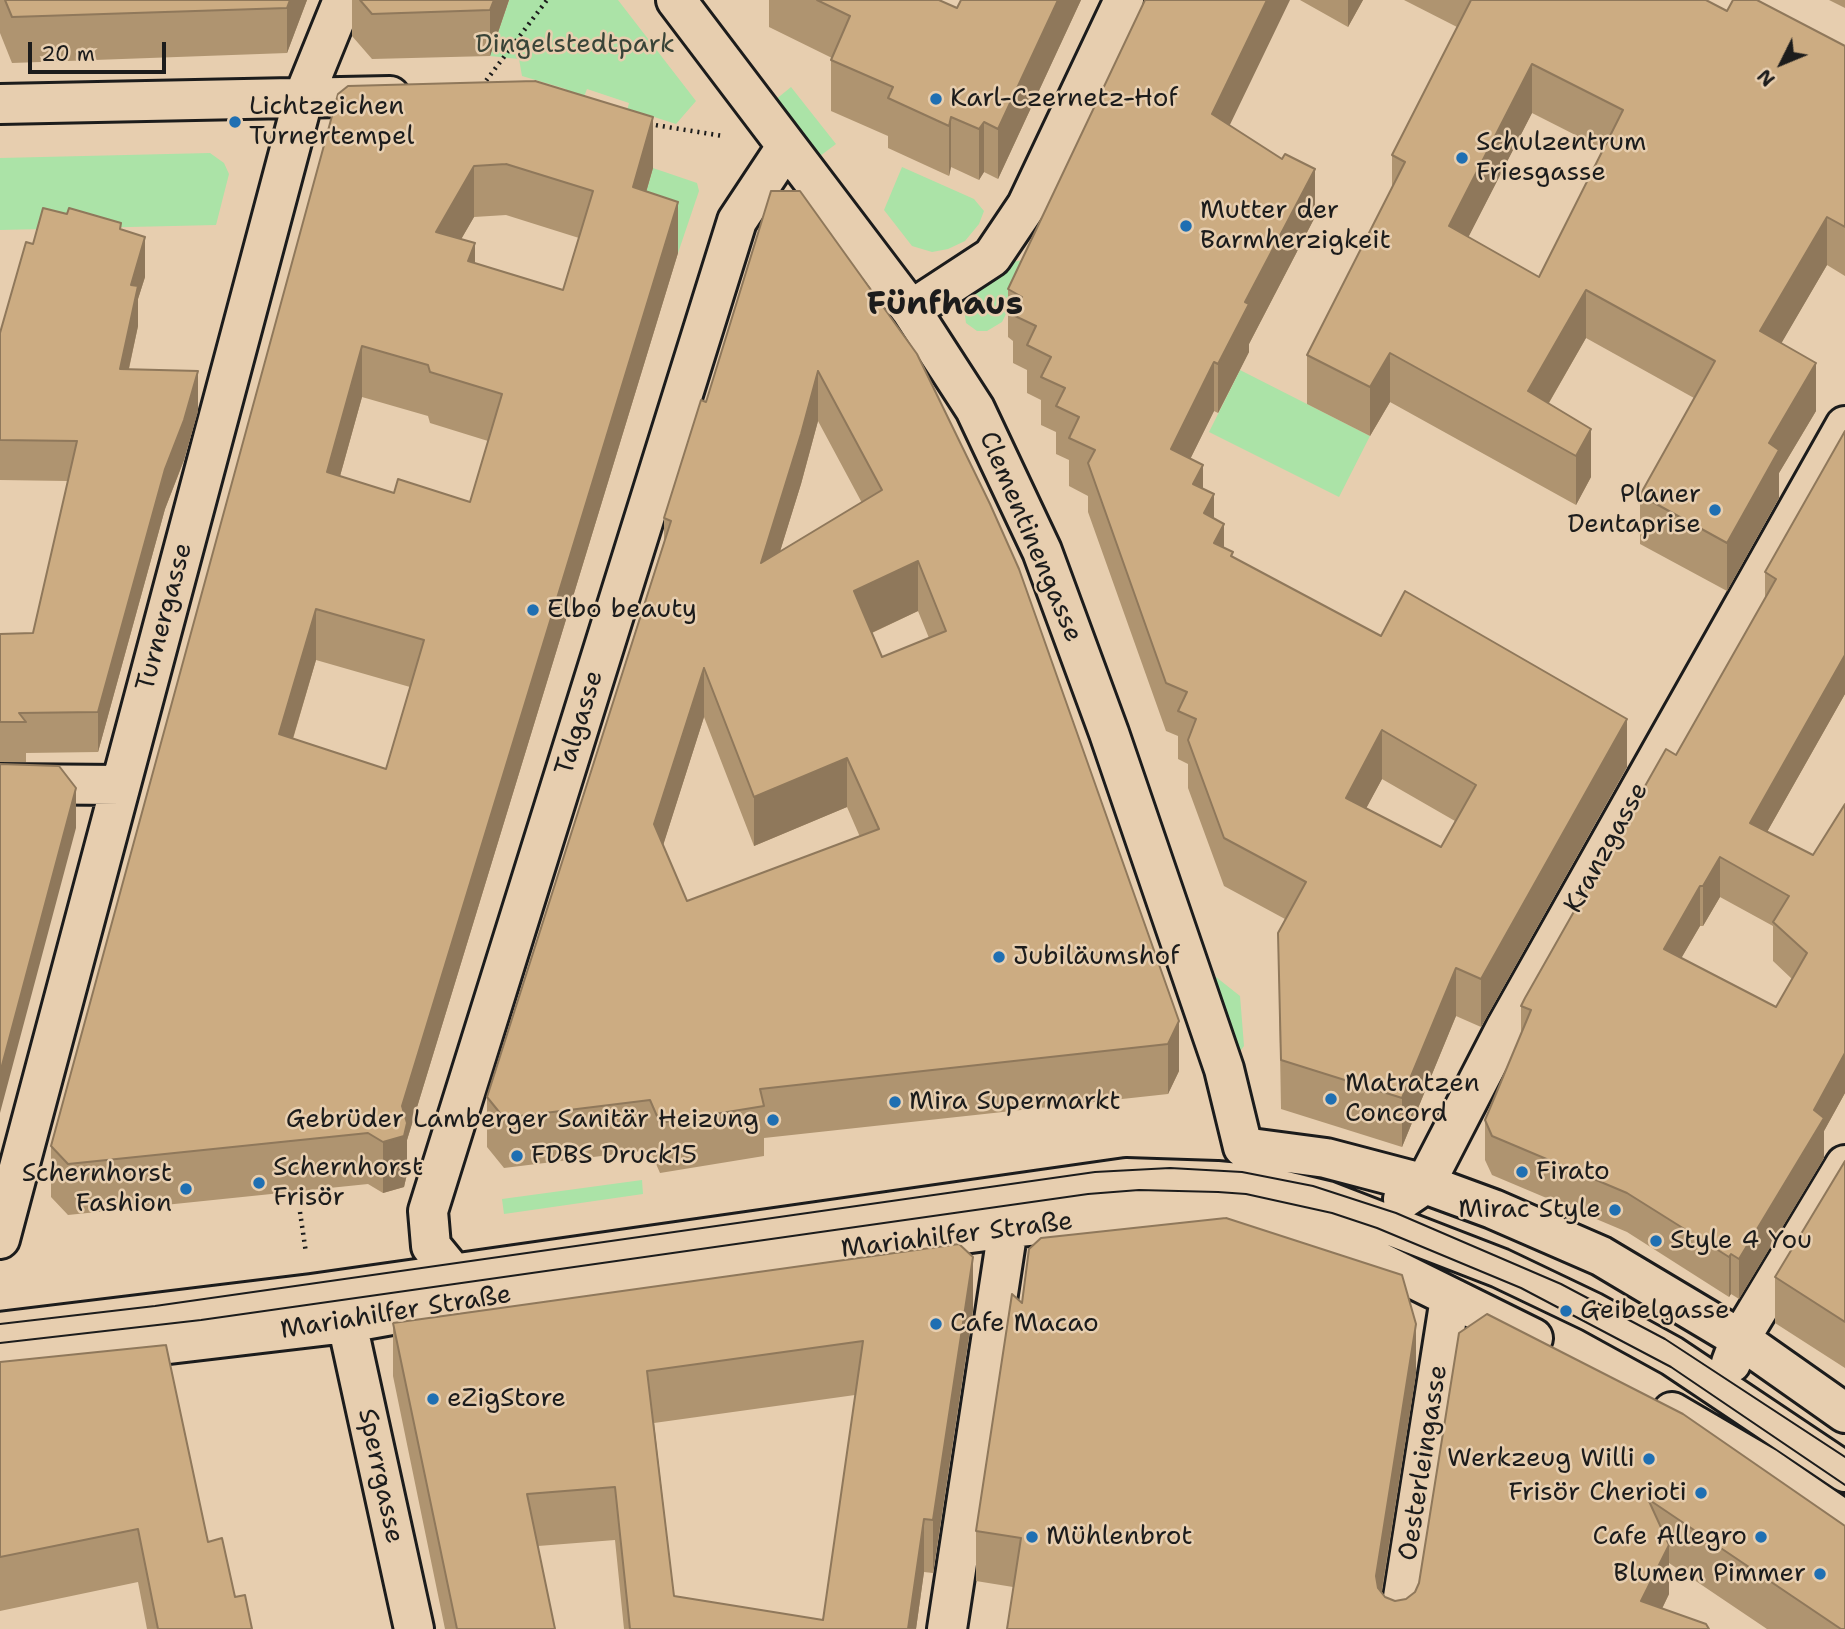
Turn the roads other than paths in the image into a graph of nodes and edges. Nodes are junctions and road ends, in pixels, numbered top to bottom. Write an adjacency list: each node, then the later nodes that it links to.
1 (343, 0): 5 (street, Turnergasse)
2 (676, 0): 7 (street, Clementinengasse)
3 (1124, 0): 8 (street)
4 (475, 95): 5 (street)
5 (304, 96): 6 (street); 11 (street, Turnergasse)
6 (0, 104)
7 (786, 147): 8 (street, Clementinengasse); 18 (street, Talgasse)
8 (911, 310): 13 (street, Clementinengasse)
9 (1845, 426): 13 (street, Kranzgasse)
10 (0, 784): 11 (street)
11 (120, 785): 16 (street, Turnergasse)
12 (1845, 1165): 22 (street)
13 (1425, 1184): 14 (street, Kranzgasse); 22 (street)
14 (1376, 1218): 17 (street, Kranzgasse); 18 (street); 25 (street)
15 (1008, 1228): 17 (street, Mariahilfer Straße); 18 (street, Mariahilfer Straße); 32 (street)
16 (0, 1239)
17 (1341, 1243): 19 (street, Mariahilfer Straße)
18 (464, 1287): 20 (street, Mariahilfer Straße); 21 (street)
19 (1450, 1298): 23 (street, Mariahilfer Straße); 33 (street, Oesterleingasse)
20 (347, 1323): 24 (street, Mariahilfer Straße); 31 (street, Sperrgasse)
21 (0, 1332)
22 (1740, 1339): 25 (street); 27 (street)
23 (1560, 1352)
24 (0, 1363)
25 (1721, 1387): 28 (street); 29 (street)
26 (1640, 1394): 28 (street)
27 (1845, 1413)
28 (1704, 1430): 30 (street)
29 (1845, 1472)
30 (1845, 1521)
31 (414, 1629)
32 (947, 1629)
33 (1398, 1629)

